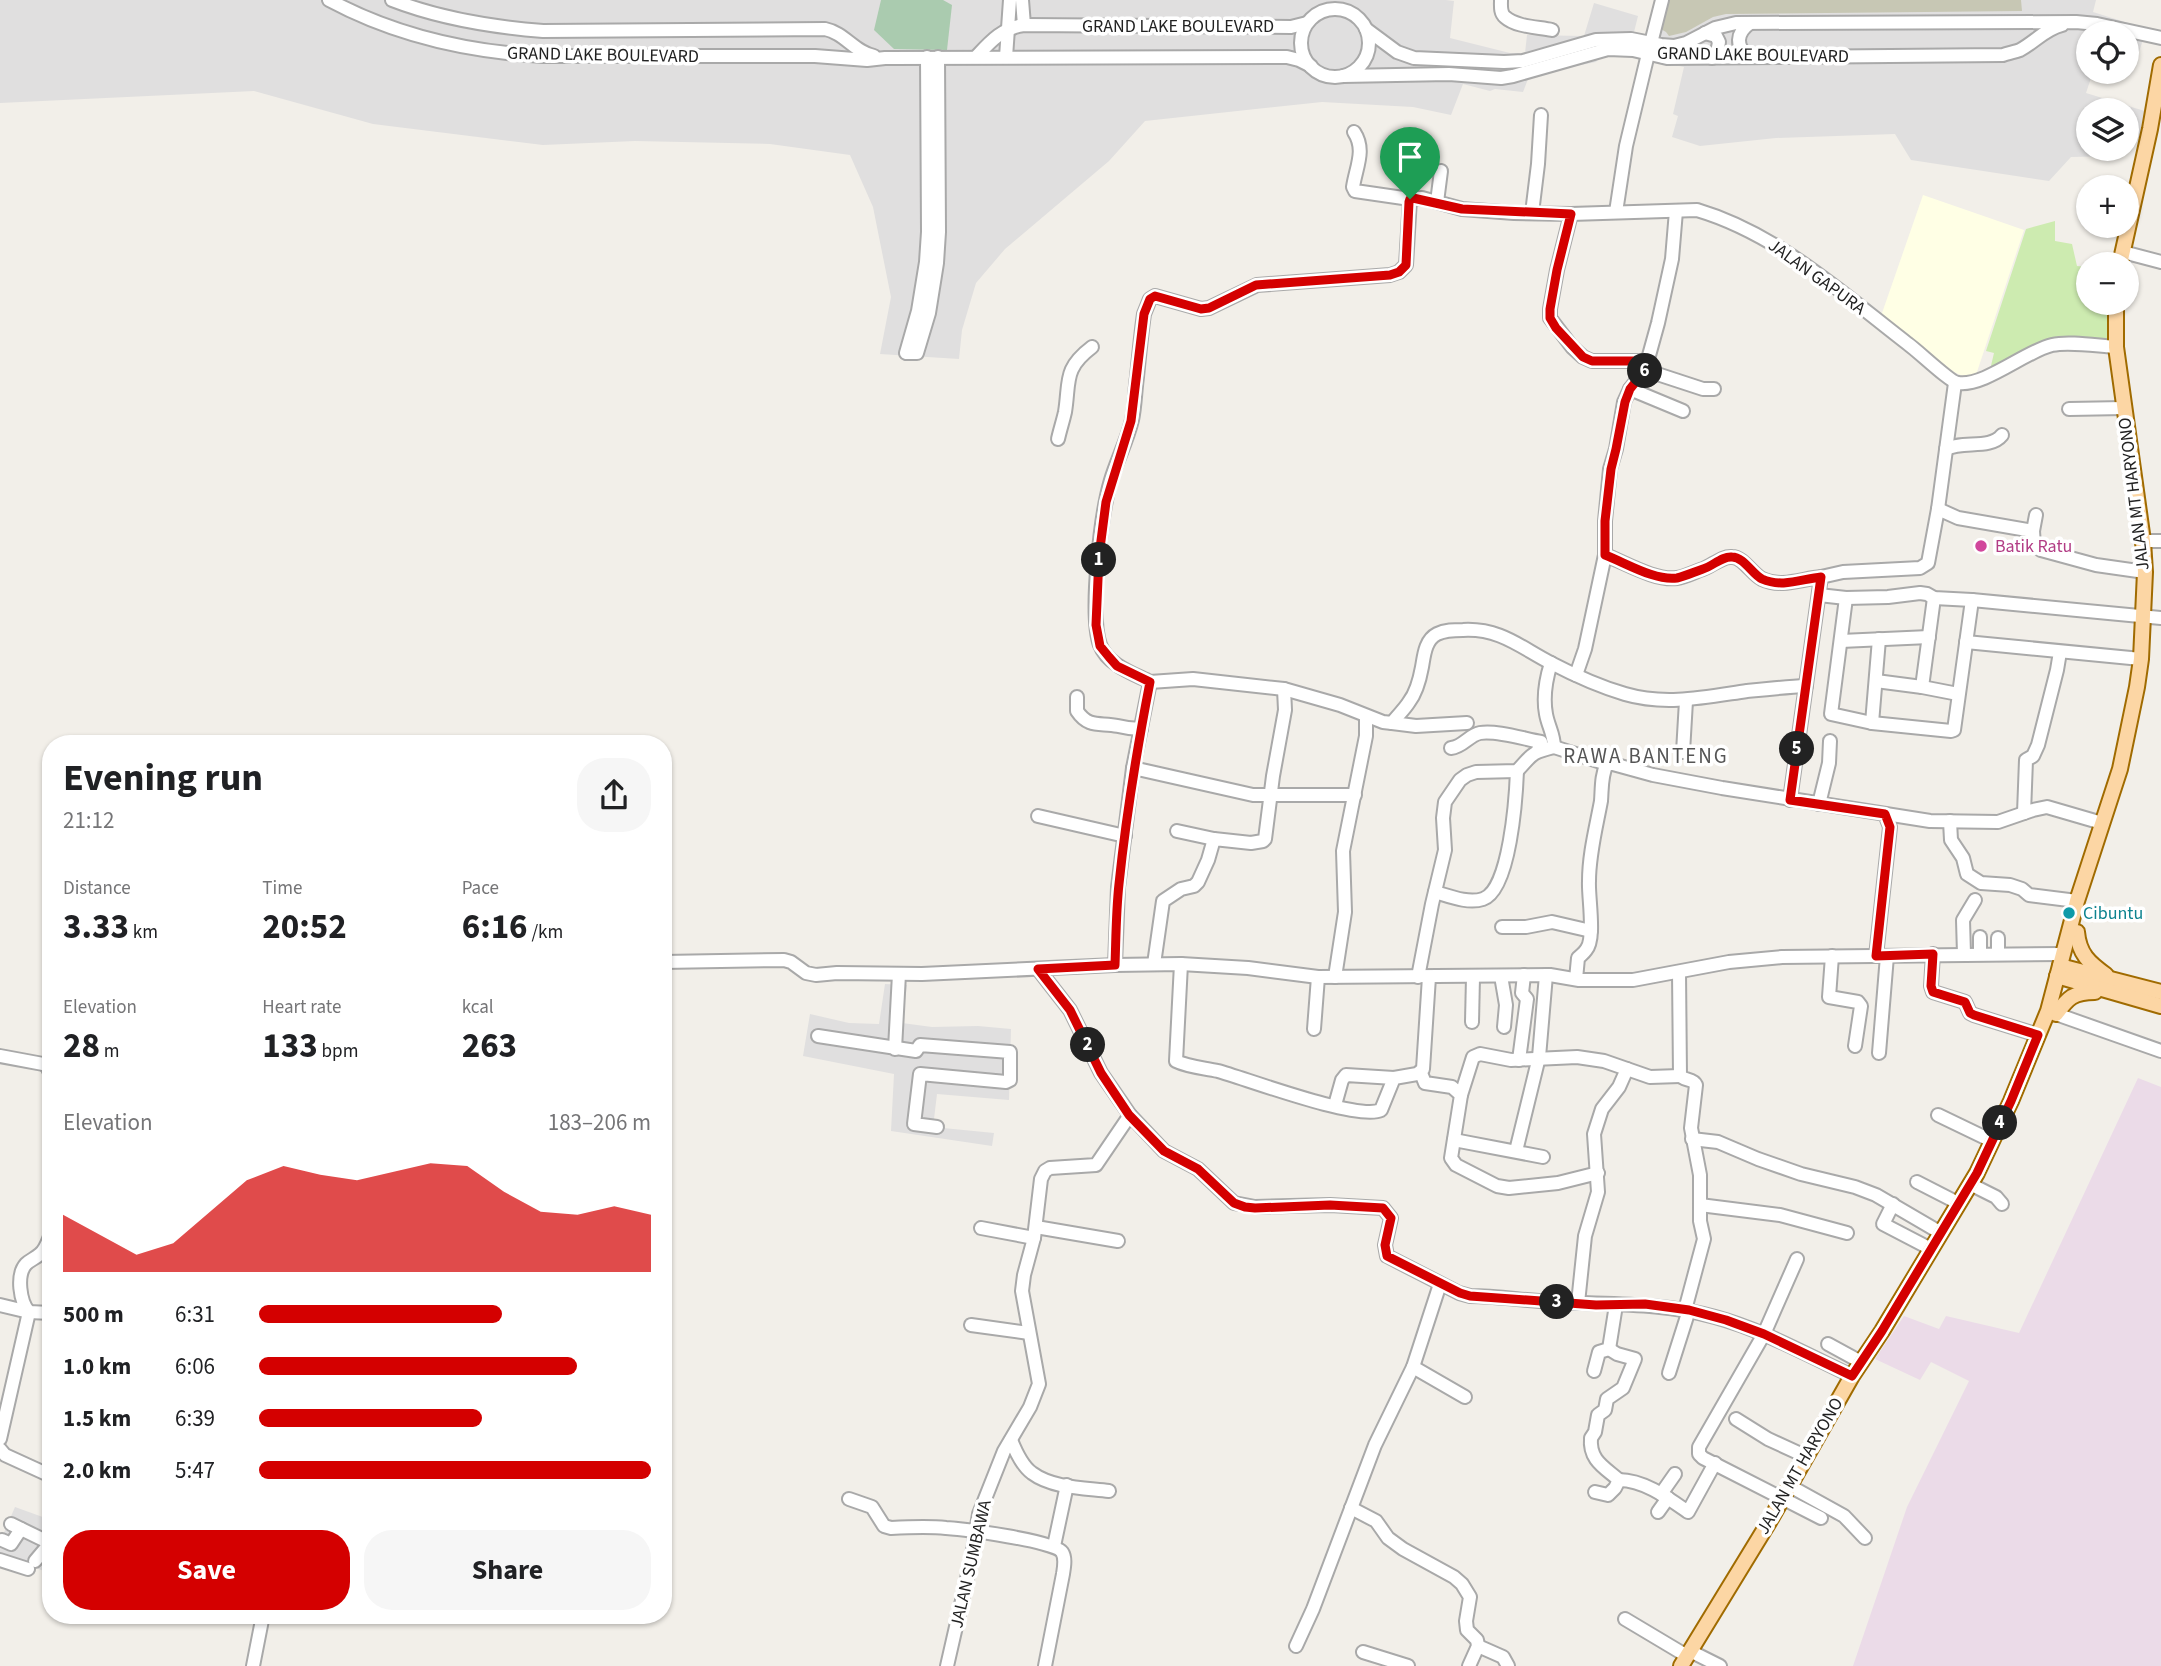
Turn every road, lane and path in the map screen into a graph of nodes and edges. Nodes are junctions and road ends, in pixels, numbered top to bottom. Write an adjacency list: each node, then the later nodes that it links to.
1 (330, 0): 21 (street, GRAND LAKE BOULEVARD)
2 (393, 0): 13 (street, GRAND LAKE BOULEVARD)
3 (1010, 0): 15 (street)
4 (1022, 0): 12 (street)
5 (1502, 0): 16 (street)
6 (1662, 0): 20 (street)
7 (1327, 5): 8 (street); 10 (street)
8 (1348, 6): 14 (street)
9 (2076, 22): 11 (street, GRAND LAKE BOULEVARD); 25 (street, GRAND LAKE BOULEVARD)
10 (1307, 23): 12 (street, GRAND LAKE BOULEVARD); 29 (street)
11 (1750, 23): 17 (street, GRAND LAKE BOULEVARD); 25 (street)
12 (1024, 25): 15 (street, GRAND LAKE BOULEVARD)
13 (825, 29): 21 (street); 26 (street, GRAND LAKE BOULEVARD)
14 (1366, 29): 20 (street, GRAND LAKE BOULEVARD); 30 (street)
15 (1007, 30): 23 (street, GRAND LAKE BOULEVARD); 24 (street)
16 (1552, 30)
17 (1705, 33): 20 (street, GRAND LAKE BOULEVARD); 27 (street)
18 (2139, 33): 19 (street, GRAND LAKE BOULEVARD)
19 (2161, 38)
20 (1651, 43): 27 (street, GRAND LAKE BOULEVARD); 30 (street, GRAND LAKE BOULEVARD); 37 (street)
21 (815, 56): 26 (street, GRAND LAKE BOULEVARD)
22 (932, 57): 23 (street, GRAND LAKE BOULEVARD); 26 (street, GRAND LAKE BOULEVARD); 46 (street)
23 (976, 57): 24 (street, GRAND LAKE BOULEVARD)
24 (1006, 57): 29 (street, GRAND LAKE BOULEVARD)
25 (1749, 57): 27 (street, GRAND LAKE BOULEVARD)
26 (885, 58)
27 (1712, 58)
28 (2161, 65): 40 (main road)
29 (1311, 66): 30 (street)
30 (1343, 76)
31 (1541, 115): 38 (street)
32 (1354, 132): 34 (street, JALAN GAPURA)
33 (1441, 171): 35 (street)
34 (1410, 199): 35 (street, JALAN GAPURA); 80 (street)
35 (1437, 202): 38 (street, JALAN GAPURA)
36 (1676, 211): 37 (street, JALAN GAPURA); 47 (street); 48 (street, JALAN GAPURA)
37 (1616, 212): 39 (street, JALAN GAPURA)
38 (1532, 213): 39 (street, JALAN GAPURA)
39 (1571, 214): 47 (street)
40 (2123, 252)
41 (2139, 260): 42 (street)
42 (2161, 262)
43 (2116, 315): 45 (main road, JALAN MT HARYONO)
44 (1092, 347): 55 (street)
45 (2116, 347): 48 (street); 51 (main road, JALAN MT HARYONO)
46 (912, 353)
47 (1646, 366): 49 (street); 50 (street)
48 (1955, 383): 56 (street)
49 (1630, 389): 53 (street); 62 (street)
50 (1714, 389)
51 (2124, 408): 52 (street); 60 (main road, JALAN MT HARYONO)
52 (2069, 409)
53 (1683, 411)
54 (2002, 435): 56 (street)
55 (1058, 439)
56 (1946, 449): 57 (street)
57 (1938, 509): 59 (street); 64 (street)
58 (2036, 515): 59 (street)
59 (2033, 531): 63 (street)
60 (2143, 541): 61 (street); 63 (main road, JALAN MT HARYONO)
61 (2161, 541)
62 (1605, 555): 64 (street); 78 (street)
63 (2145, 572): 69 (main road, JALAN MT HARYONO)
64 (1821, 577): 65 (street)
65 (1819, 595): 66 (street); 81 (street)
66 (1846, 598): 67 (street); 73 (street)
67 (1934, 598): 68 (street); 71 (street)
68 (1972, 600): 69 (street); 74 (street)
69 (2143, 617): 70 (street); 76 (main road, JALAN MT HARYONO)
70 (2161, 618)
71 (1929, 637): 72 (street); 82 (street)
72 (1880, 639): 73 (street); 79 (street)
73 (1841, 641): 91 (street)
74 (1966, 642): 75 (street); 84 (street)
75 (2060, 652): 76 (street); 106 (street)
76 (2141, 659): 100 (main road, JALAN MT HARYONO)
77 (1551, 663): 78 (street); 88 (street); 89 (street)
78 (1576, 675): 86 (street)
79 (1876, 681): 82 (street); 91 (street)
80 (1150, 682): 83 (street); 92 (street)
81 (1806, 686): 86 (street); 104 (street)
82 (1922, 687): 84 (street)
83 (1284, 689): 87 (street); 102 (street)
84 (1958, 694): 91 (street)
85 (1077, 696): 92 (street)
86 (1686, 701): 97 (street)
87 (1366, 716): 89 (street); 103 (street)
88 (1548, 719): 94 (street); 95 (street)
89 (1392, 723): 90 (street)
90 (1467, 723)
91 (1872, 723)
92 (1141, 729): 99 (street)
93 (1830, 741): 105 (street)
94 (1539, 746): 95 (street); 96 (street); 101 (street)
95 (1554, 747): 98 (street)
96 (1451, 748)
97 (1683, 752)
98 (1607, 764): 104 (street); 118 (street)
99 (1133, 768): 102 (street); 112 (street)
100 (2120, 769): 110 (main road, JALAN MT HARYONO); 119 (main road, JALAN MT HARYONO)
101 (1517, 771): 114 (street); 114 (street)
102 (1272, 794): 103 (street); 113 (street)
103 (1354, 795): 140 (street)
104 (1790, 800): 105 (street)
105 (1819, 804): 107 (street)
106 (2024, 813): 109 (street); 110 (street)
107 (1885, 814): 109 (street); 127 (street)
108 (1038, 816): 112 (street)
109 (1950, 821): 116 (street)
110 (2102, 823): 116 (main road, JALAN MT HARYONO)
111 (1177, 831): 113 (street)
112 (1125, 836): 131 (street)
113 (1214, 839): 129 (street)
114 (1435, 892): 141 (street)
115 (1975, 900): 125 (street)
116 (2077, 901): 132 (main road, JALAN MT HARYONO)
117 (1502, 927): 118 (street)
118 (1591, 931): 143 (street)
119 (2077, 932): 132 (main road, JALAN MT HARYONO); 144 (main road)
120 (1980, 937): 122 (street)
121 (1998, 938): 123 (street)
122 (1980, 953): 123 (street); 125 (street)
123 (1998, 953): 132 (street)
124 (1933, 954): 125 (street); 127 (street); 151 (street)
125 (1964, 954)
126 (1832, 956): 127 (street); 134 (street); 153 (street)
127 (1881, 956): 157 (street)
128 (672, 962): 135 (street)
129 (1154, 964): 130 (street); 131 (street)
130 (1181, 964): 139 (street); 168 (street)
131 (1115, 965): 133 (street)
132 (2063, 968): 144 (main road); 147 (main road, JALAN MT HARYONO); 151 (main road, JALAN MT HARYONO)
133 (1038, 969): 135 (street); 169 (street)
134 (1679, 972): 143 (street); 165 (street)
135 (899, 974): 154 (street)
136 (1524, 975): 137 (street); 138 (street); 160 (street)
137 (1546, 975): 143 (street); 159 (street)
138 (1501, 976): 142 (street); 149 (street)
139 (1318, 977): 140 (street); 150 (street)
140 (1335, 977): 141 (street)
141 (1424, 977): 142 (street); 163 (street)
142 (1473, 977): 148 (street)
143 (1576, 979)
144 (2115, 987): 145 (main road); 146 (main road); 147 (main road)
145 (2161, 992)
146 (2161, 1006)
147 (2056, 1014): 156 (street); 171 (main road, JALAN MT HARYONO)
148 (1472, 1023)
149 (1504, 1027)
150 (1314, 1029)
151 (2038, 1035): 171 (main road, JALAN MT HARYONO)
152 (818, 1036): 154 (street)
153 (1855, 1046)
154 (895, 1049): 155 (street)
155 (916, 1051): 164 (street); 164 (street)
156 (2161, 1051)
157 (1880, 1053)
158 (0, 1056): 161 (street)
159 (1539, 1058): 160 (street); 162 (street); 176 (street)
160 (1519, 1060): 167 (street)
161 (42, 1064)
162 (1627, 1069): 165 (street); 178 (street)
163 (1421, 1073): 166 (street); 167 (street)
164 (920, 1074): 172 (street)
165 (1680, 1076): 173 (street)
166 (1394, 1079): 168 (street); 168 (street)
167 (1461, 1095): 174 (street)
168 (1335, 1105)
169 (1129, 1115): 186 (street, JALAN SUMBAWA); 193 (street)
170 (1938, 1115): 175 (street)
171 (2002, 1119): 175 (main road, JALAN MT HARYONO)
172 (937, 1128)
173 (1692, 1139): 182 (street); 184 (street)
174 (1454, 1140): 176 (street); 178 (street)
175 (1992, 1141): 180 (main road, JALAN MT HARYONO)
176 (1516, 1151): 177 (street)
177 (1543, 1157)
178 (1598, 1173): 194 (street)
179 (1917, 1182): 181 (street)
180 (1970, 1184): 181 (main road, JALAN MT HARYONO); 183 (street)
181 (1958, 1203): 188 (main road, JALAN MT HARYONO)
182 (1893, 1204): 188 (street); 190 (street)
183 (2002, 1204)
184 (1700, 1205): 187 (street); 197 (street)
185 (981, 1228): 186 (street)
186 (1035, 1232): 189 (street); 201 (street, JALAN SUMBAWA)
187 (1847, 1233)
188 (1941, 1233): 190 (main road, JALAN MT HARYONO)
189 (1118, 1241)
190 (1931, 1249): 205 (main road, JALAN MT HARYONO)
191 (42, 1252): 198 (street)
192 (1797, 1259): 202 (street)
193 (1440, 1284): 194 (street); 206 (street)
194 (1578, 1303): 196 (street)
195 (0, 1305): 198 (street)
196 (1616, 1305): 197 (street); 204 (street)
197 (1687, 1310): 202 (street); 208 (street)
198 (29, 1312): 199 (street); 212 (street)
199 (42, 1313)
200 (971, 1325): 201 (street)
201 (1029, 1333): 213 (street, JALAN SUMBAWA)
202 (1764, 1334): 209 (street); 216 (street)
203 (1828, 1344): 205 (street)
204 (1609, 1349): 207 (street); 219 (street)
205 (1861, 1362): 209 (main road, JALAN MT HARYONO)
206 (1413, 1367): 210 (street); 226 (street)
207 (1594, 1371)
208 (1669, 1373)
209 (1852, 1376): 215 (main road, JALAN MT HARYONO)
210 (1465, 1397)
211 (1735, 1419): 215 (street)
212 (0, 1440)
213 (1011, 1440): 220 (street); 229 (street, JALAN SUMBAWA)
214 (0, 1449): 217 (street)
215 (1805, 1456): 222 (main road, JALAN MT HARYONO)
216 (1715, 1464): 222 (street); 224 (street)
217 (42, 1472)
218 (1675, 1474): 224 (street)
219 (1619, 1480): 223 (street); 224 (street)
220 (1067, 1485): 221 (street); 233 (street)
221 (1109, 1491)
222 (1785, 1491): 228 (street); 230 (street); 241 (main road, JALAN MT HARYONO)
223 (1595, 1492)
224 (1664, 1496): 227 (street)
225 (849, 1499): 229 (street)
226 (1351, 1508): 238 (street); 239 (street)
227 (1658, 1513)
228 (1821, 1518)
229 (975, 1532): 233 (street); 243 (street, JALAN SUMBAWA)
230 (1865, 1538)
231 (42, 1539): 232 (street)
232 (2, 1540)
233 (1054, 1546): 244 (street)
234 (42, 1552): 235 (street)
235 (0, 1559)
236 (1625, 1619): 241 (street)
237 (261, 1624): 242 (street)
238 (1296, 1646)
239 (1478, 1646): 246 (street); 247 (street)
240 (1363, 1652): 245 (street)
241 (1686, 1658): 248 (street)
242 (253, 1666)
243 (947, 1666)
244 (1045, 1666)
245 (1408, 1666)
246 (1469, 1666)
247 (1508, 1666)
248 (1720, 1666)

